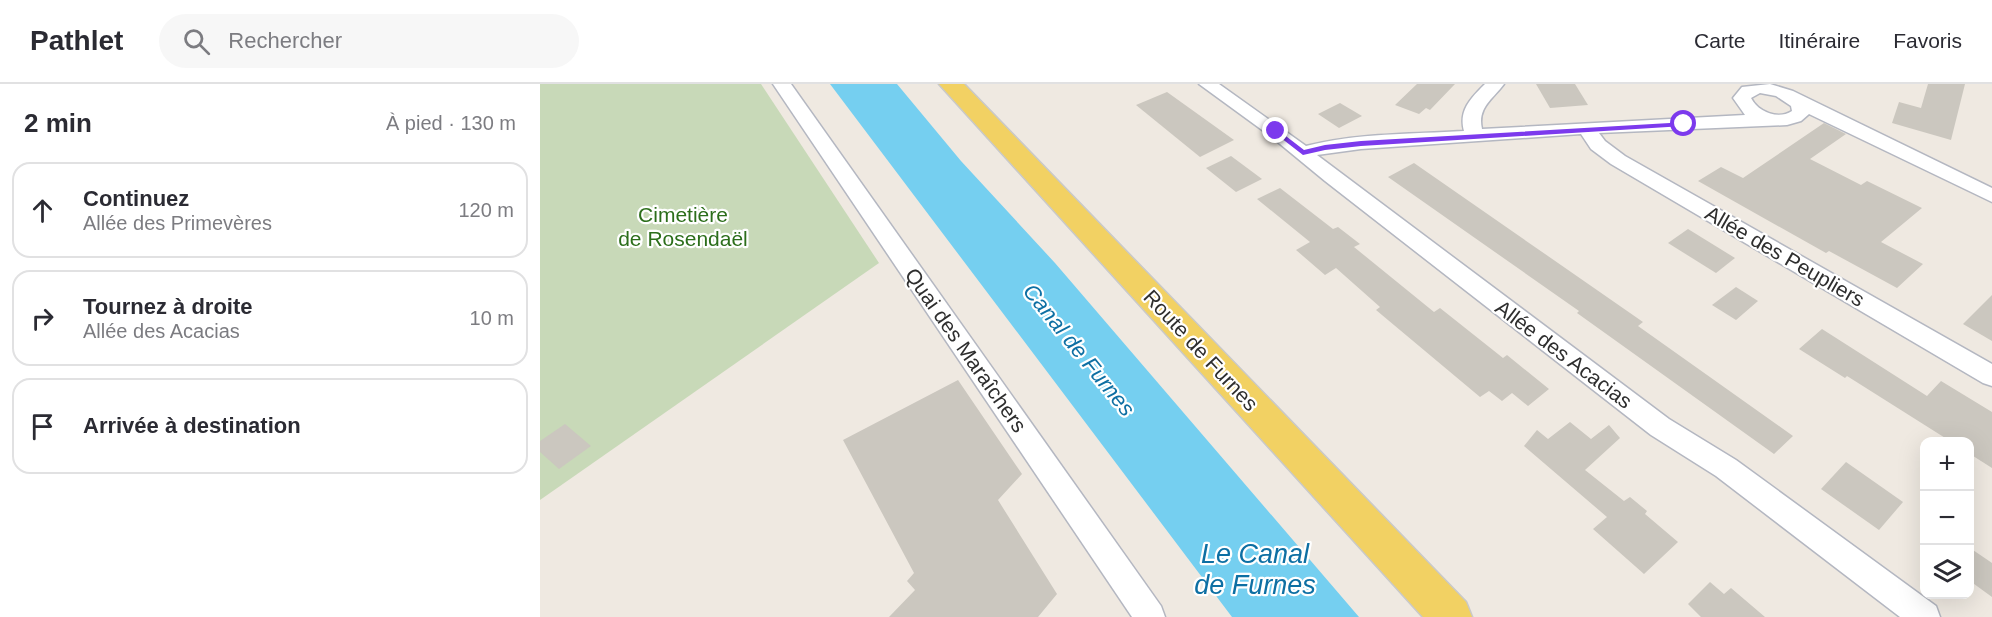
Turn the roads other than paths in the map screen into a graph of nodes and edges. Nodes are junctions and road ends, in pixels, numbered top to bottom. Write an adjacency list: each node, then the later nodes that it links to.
1 (782, 84): 15 (street, Quai des Maraîchers)
2 (951, 84): 16 (main road, Route de Furnes)
3 (1208, 84): 12 (street, Allée des Acacias)
4 (1495, 84): 10 (street)
5 (1747, 91): 6 (street); 7 (street); 8 (street)
6 (1782, 91): 7 (street); 11 (street)
7 (1780, 119): 8 (street); 11 (street)
8 (1657, 124): 9 (street)
9 (1586, 128): 10 (street); 14 (street, Allée des Peupliers)
10 (1475, 135): 12 (street)
11 (1895, 150): 13 (street)
12 (1303, 153): 17 (street, Allée des Acacias)
13 (1991, 194)
14 (1992, 376)
15 (1150, 617)
16 (1451, 617)
17 (1925, 617)

